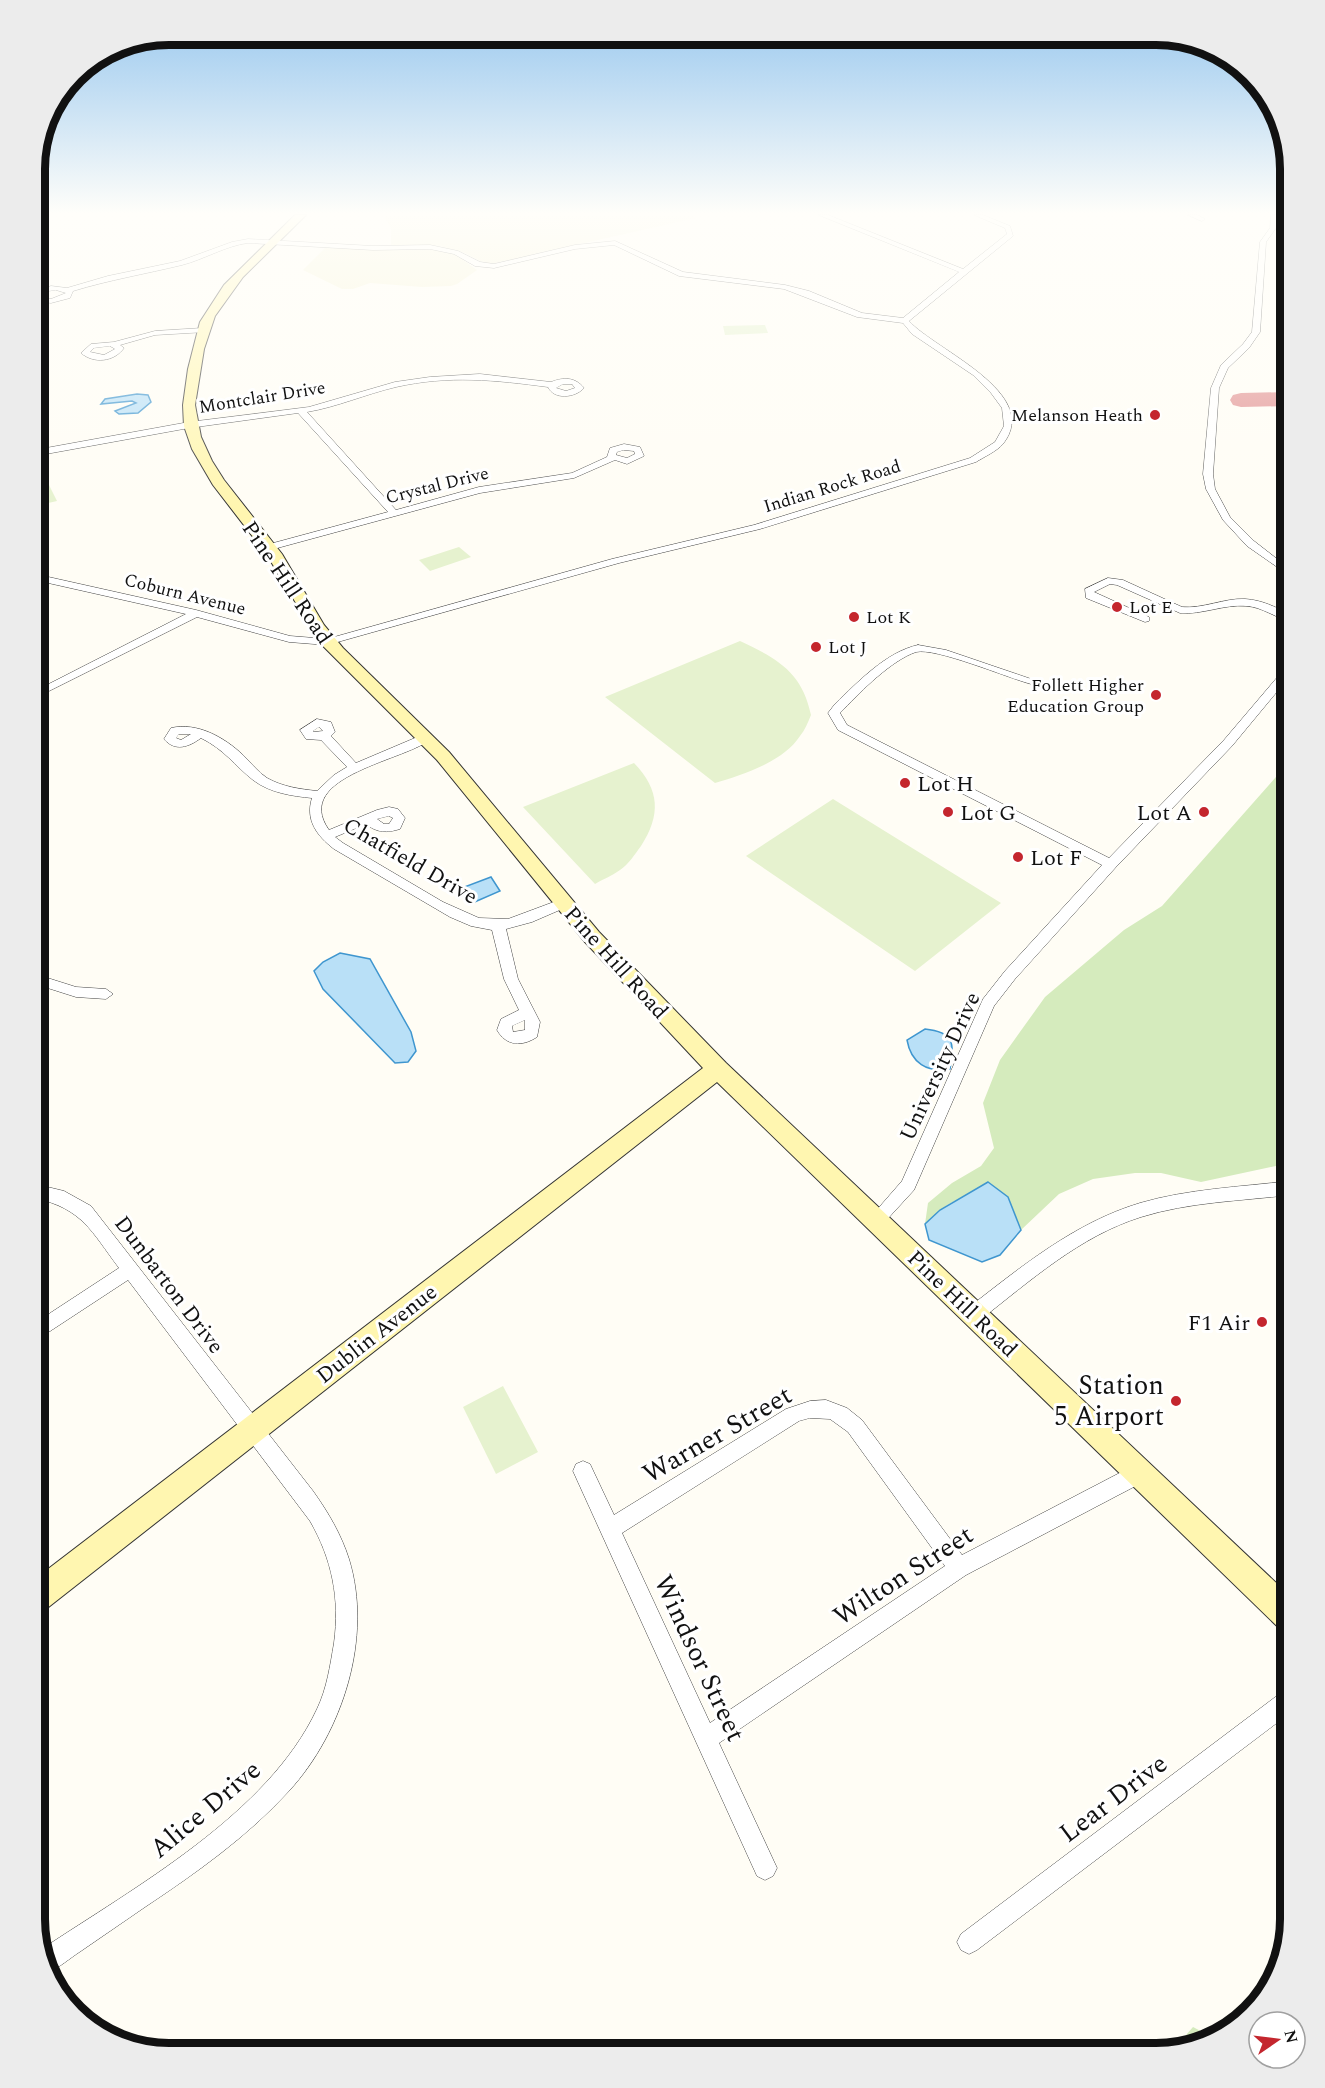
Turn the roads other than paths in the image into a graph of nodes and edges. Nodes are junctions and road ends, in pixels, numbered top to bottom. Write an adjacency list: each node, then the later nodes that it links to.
1 (212, 312): 6 (street, Pine Hill Road)
2 (854, 312): 5 (street)
3 (913, 312): 5 (street)
4 (1258, 312): 15 (street)
5 (905, 321): 20 (street, Indian Rock Road)
6 (203, 330): 7 (street); 10 (street, Pine Hill Road)
7 (115, 344)
8 (552, 385): 9 (street, Montclair Drive)
9 (301, 411): 10 (street, Montclair Drive); 13 (street)
10 (189, 425): 11 (street, Montclair Drive); 14 (street, Pine Hill Road)
11 (45, 451)
12 (613, 458): 13 (street, Crystal Drive)
13 (394, 513): 14 (street, Crystal Drive)
14 (270, 547): 20 (street, Pine Hill Road)
15 (1280, 565)
16 (45, 579): 17 (street, Coburn Avenue)
17 (196, 613): 20 (street, Coburn Avenue); 23 (street)
18 (1280, 613): 19 (street)
19 (1145, 619)
20 (327, 642): 26 (street, Pine Hill Road)
21 (1030, 681): 31 (street)
22 (1280, 681): 31 (street, University Drive)
23 (45, 690)
24 (199, 734): 28 (street)
25 (324, 736): 27 (street)
26 (426, 738): 27 (street); 32 (street, Pine Hill Road)
27 (355, 769): 28 (street)
28 (321, 795): 30 (street, Chatfield Drive)
29 (368, 818): 30 (street)
30 (326, 836): 33 (street, Chatfield Drive)
31 (1111, 864): 40 (street, University Drive)
32 (564, 903): 33 (street, Chatfield Drive); 37 (street, Pine Hill Road)
33 (498, 925): 36 (street)
34 (45, 982): 35 (street)
35 (106, 994)
36 (528, 1012)
37 (718, 1069): 40 (street, Pine Hill Road); 44 (street, Dublin Avenue)
38 (1280, 1189): 42 (street)
39 (45, 1193): 41 (street, Dunbarton Drive)
40 (876, 1220): 42 (street, Pine Hill Road)
41 (131, 1269): 43 (street); 44 (street, Dunbarton Drive)
42 (974, 1314): 46 (street, Pine Hill Road)
43 (45, 1326)
44 (252, 1430): 49 (street, Dublin Avenue); 55 (street, Alice Drive)
45 (583, 1471): 47 (street, Windsor Street)
46 (1140, 1473): 48 (street, Wilton Street); 50 (street, Pine Hill Road)
47 (610, 1529): 48 (street, Warner Street); 52 (street, Windsor Street)
48 (959, 1568): 52 (street, Wilton Street)
49 (45, 1590)
50 (1280, 1607)
51 (1280, 1708): 54 (street, Lear Drive)
52 (706, 1739): 53 (street, Windsor Street)
53 (765, 1868)
54 (969, 1942)
55 (51, 1957)

